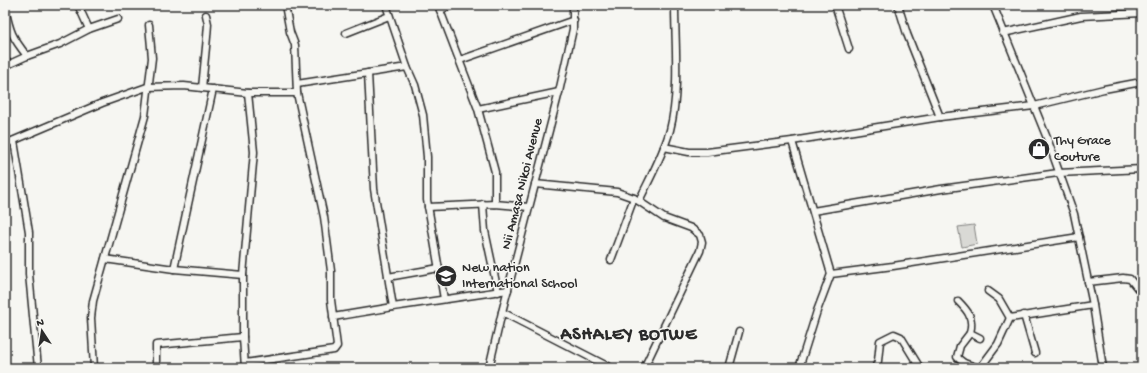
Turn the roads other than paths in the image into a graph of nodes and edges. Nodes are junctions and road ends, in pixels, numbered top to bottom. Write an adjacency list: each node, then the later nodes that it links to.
1 (78, 5): 18 (street)
2 (285, 5): 28 (street)
3 (386, 5): 14 (street)
4 (453, 5): 11 (street)
5 (573, 5): 16 (street, Nii Amasa Nikoi Avenue)
6 (675, 5): 41 (street)
7 (835, 5): 21 (street)
8 (898, 5): 37 (street)
9 (993, 5): 20 (street)
10 (5, 8): 22 (street)
11 (439, 8): 23 (street)
12 (1142, 13): 20 (street)
13 (206, 15): 30 (street)
14 (389, 16): 19 (street); 25 (street)
15 (118, 19): 18 (street)
16 (574, 20): 23 (street); 32 (street, Nii Amasa Nikoi Avenue)
17 (149, 25): 29 (street)
18 (89, 29): 22 (street)
19 (346, 33)
20 (1003, 33): 35 (street)
21 (850, 49)
22 (27, 56): 24 (street)
23 (460, 60): 36 (street)
24 (5, 66)
25 (407, 67): 26 (street); 48 (street)
26 (368, 73): 28 (street); 58 (street)
27 (1136, 83): 35 (street)
28 (297, 84): 34 (street)
29 (148, 87): 30 (street); 38 (street); 52 (street)
30 (202, 88): 31 (street)
31 (213, 89): 33 (street); 55 (street)
32 (559, 92): 36 (street); 44 (street, Nii Amasa Nikoi Avenue)
33 (248, 93): 34 (street); 57 (street)
34 (297, 93): 70 (street)
35 (1034, 106): 37 (street); 43 (street)
36 (478, 109): 47 (street)
37 (940, 117): 39 (street)
38 (14, 141): 40 (street); 79 (street)
39 (792, 141): 41 (street); 50 (street)
40 (5, 144)
41 (664, 147): 45 (street)
42 (1142, 169): 43 (street)
43 (1058, 173): 50 (street); 51 (street)
44 (535, 184): 45 (street); 49 (street, Nii Amasa Nikoi Avenue)
45 (637, 200): 53 (street); 84 (street)
46 (483, 204): 47 (street); 48 (street); 62 (street)
47 (495, 204): 49 (street)
48 (428, 207): 54 (street)
49 (529, 207): 60 (street, Nii Amasa Nikoi Avenue)
50 (813, 211): 56 (street)
51 (1079, 237): 56 (street); 59 (street)
52 (105, 259): 55 (street); 80 (street)
53 (611, 260)
54 (439, 268): 58 (street); 64 (street)
55 (174, 269): 57 (street)
56 (831, 274): 86 (street)
57 (243, 275): 74 (street)
58 (388, 277): 67 (street)
59 (1088, 282): 63 (street); 66 (street)
60 (508, 290): 62 (street); 68 (street, Nii Amasa Nikoi Avenue)
61 (988, 291): 71 (street)
62 (498, 292): 64 (street)
63 (1142, 294)
64 (444, 299): 67 (street)
65 (958, 301): 73 (street)
66 (1093, 305): 69 (street); 90 (street)
67 (393, 306): 70 (street)
68 (502, 312): 82 (street, Nii Amasa Nikoi Avenue); 83 (street)
69 (1024, 315): 71 (street); 76 (street)
70 (333, 317): 77 (street)
71 (1010, 318): 89 (street)
72 (739, 332): 85 (street)
73 (970, 332): 75 (street); 78 (street)
74 (243, 337): 77 (street); 81 (street)
75 (980, 338)
76 (1036, 353)
77 (245, 365)
78 (963, 365): 89 (street)
79 (38, 368)
80 (94, 368)
81 (156, 368)
82 (489, 368)
83 (610, 368)
84 (644, 368)
85 (729, 368)
86 (799, 368)
87 (875, 368): 88 (street)
88 (920, 368)
89 (980, 368)
90 (1103, 368)

